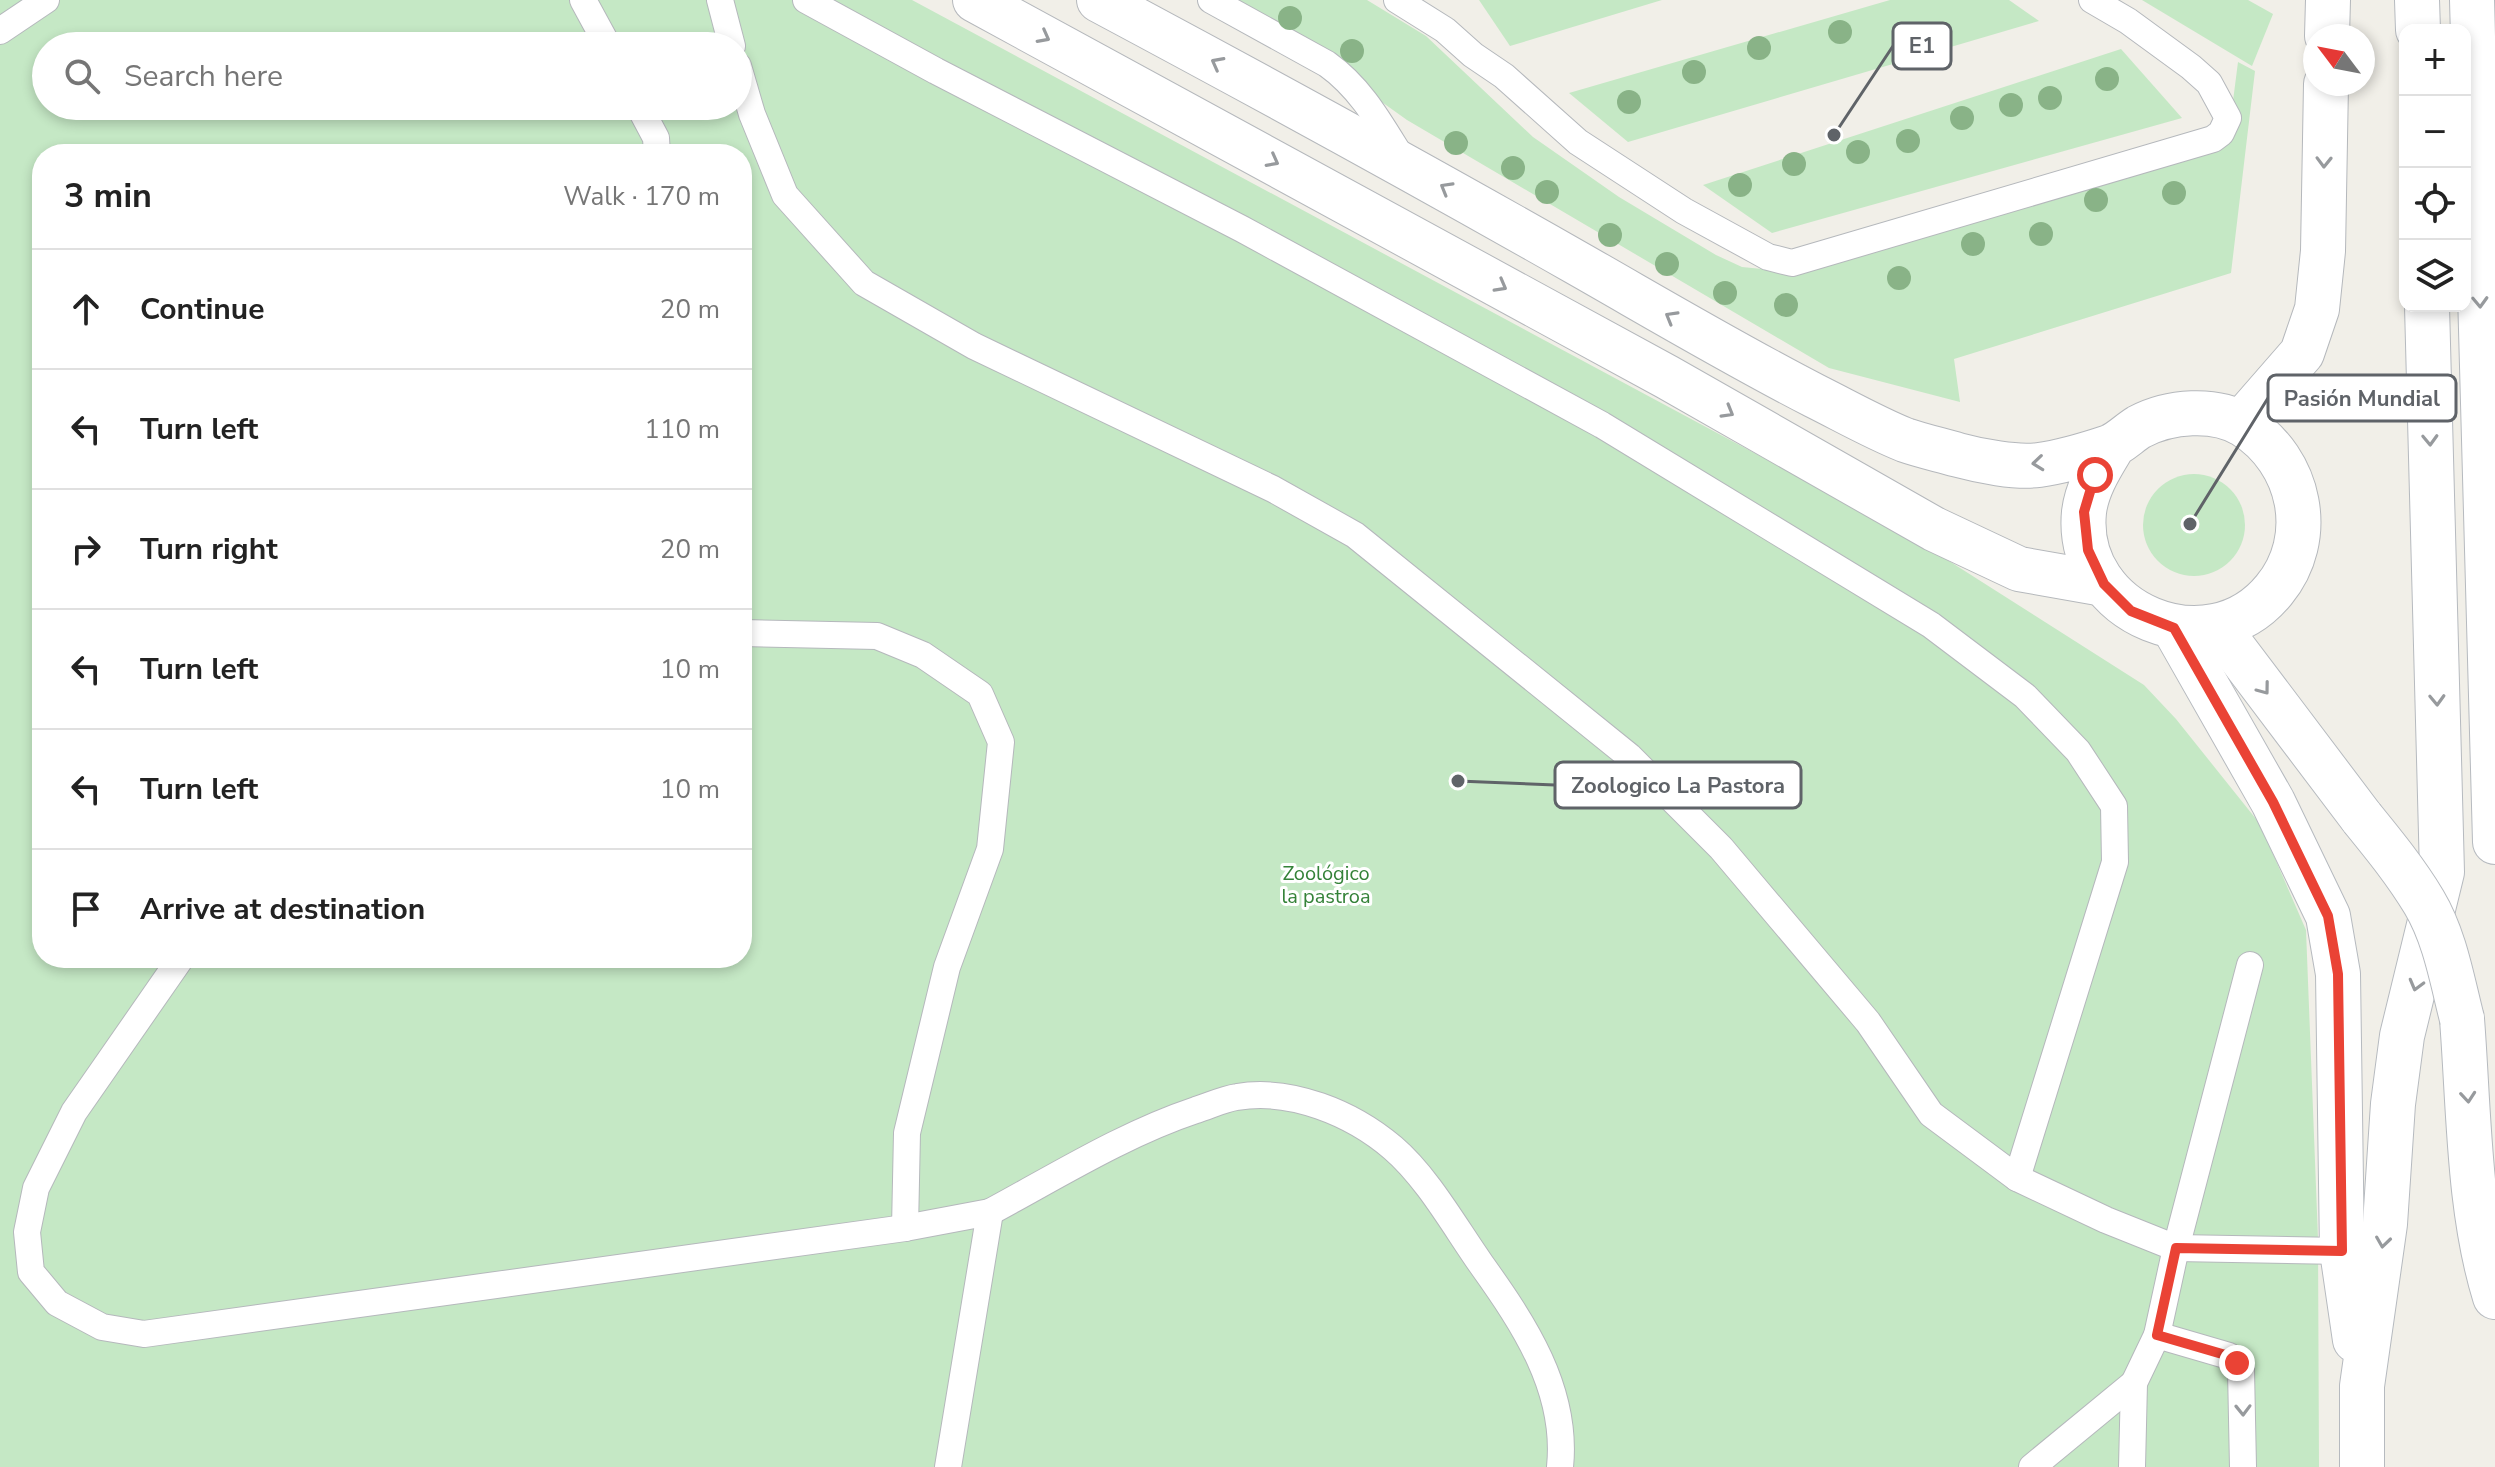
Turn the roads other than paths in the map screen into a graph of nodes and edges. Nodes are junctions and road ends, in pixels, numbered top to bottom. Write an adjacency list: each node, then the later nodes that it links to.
1 (46, 0): 13 (lane)
2 (583, 0): 14 (lane)
3 (720, 0): 15 (lane)
4 (806, 0): 31 (lane)
5 (975, 0): 24 (main road, one-way to 24)
6 (1099, 0): 20 (main road, one-way to 6)
7 (1211, 0): 20 (lane)
8 (1397, 0): 9 (lane)
9 (2092, 0)
10 (2417, 0): 12 (main road)
11 (2472, 0): 28 (main road, one-way to 28)
12 (2418, 24)
13 (0, 31)
14 (600, 32)
15 (728, 32)
16 (2326, 96): 22 (main road, one-way to 22)
17 (752, 114): 31 (lane)
18 (646, 120): 19 (lane)
19 (656, 144)
20 (1407, 166): 23 (main road, one-way to 20)
21 (2427, 312): 39 (main road, one-way to 39)
22 (2241, 423): 23 (main road); 25 (main road)
23 (2113, 446): 24 (main road)
24 (2104, 584): 26 (main road)
25 (2217, 626): 26 (main road); 36 (main road, one-way to 36, bridge)
26 (2174, 628): 35 (main road)
27 (752, 633): 33 (lane)
28 (2495, 842)
29 (2250, 965): 34 (lane)
30 (174, 968): 33 (lane)
31 (2017, 1178): 34 (lane)
32 (990, 1212): 33 (lane); 40 (lane); 41 (lane)
33 (905, 1228)
34 (2176, 1248): 35 (lane); 37 (lane)
35 (2342, 1251): 39 (main road)
36 (2495, 1297)
37 (2157, 1335): 38 (lane); 44 (lane, one-way to 44)
38 (2134, 1383): 42 (lane); 43 (lane)
39 (2362, 1386): 45 (main road)
40 (948, 1467)
41 (1560, 1467)
42 (2032, 1467)
43 (2132, 1467)
44 (2243, 1467)
45 (2362, 1467)

